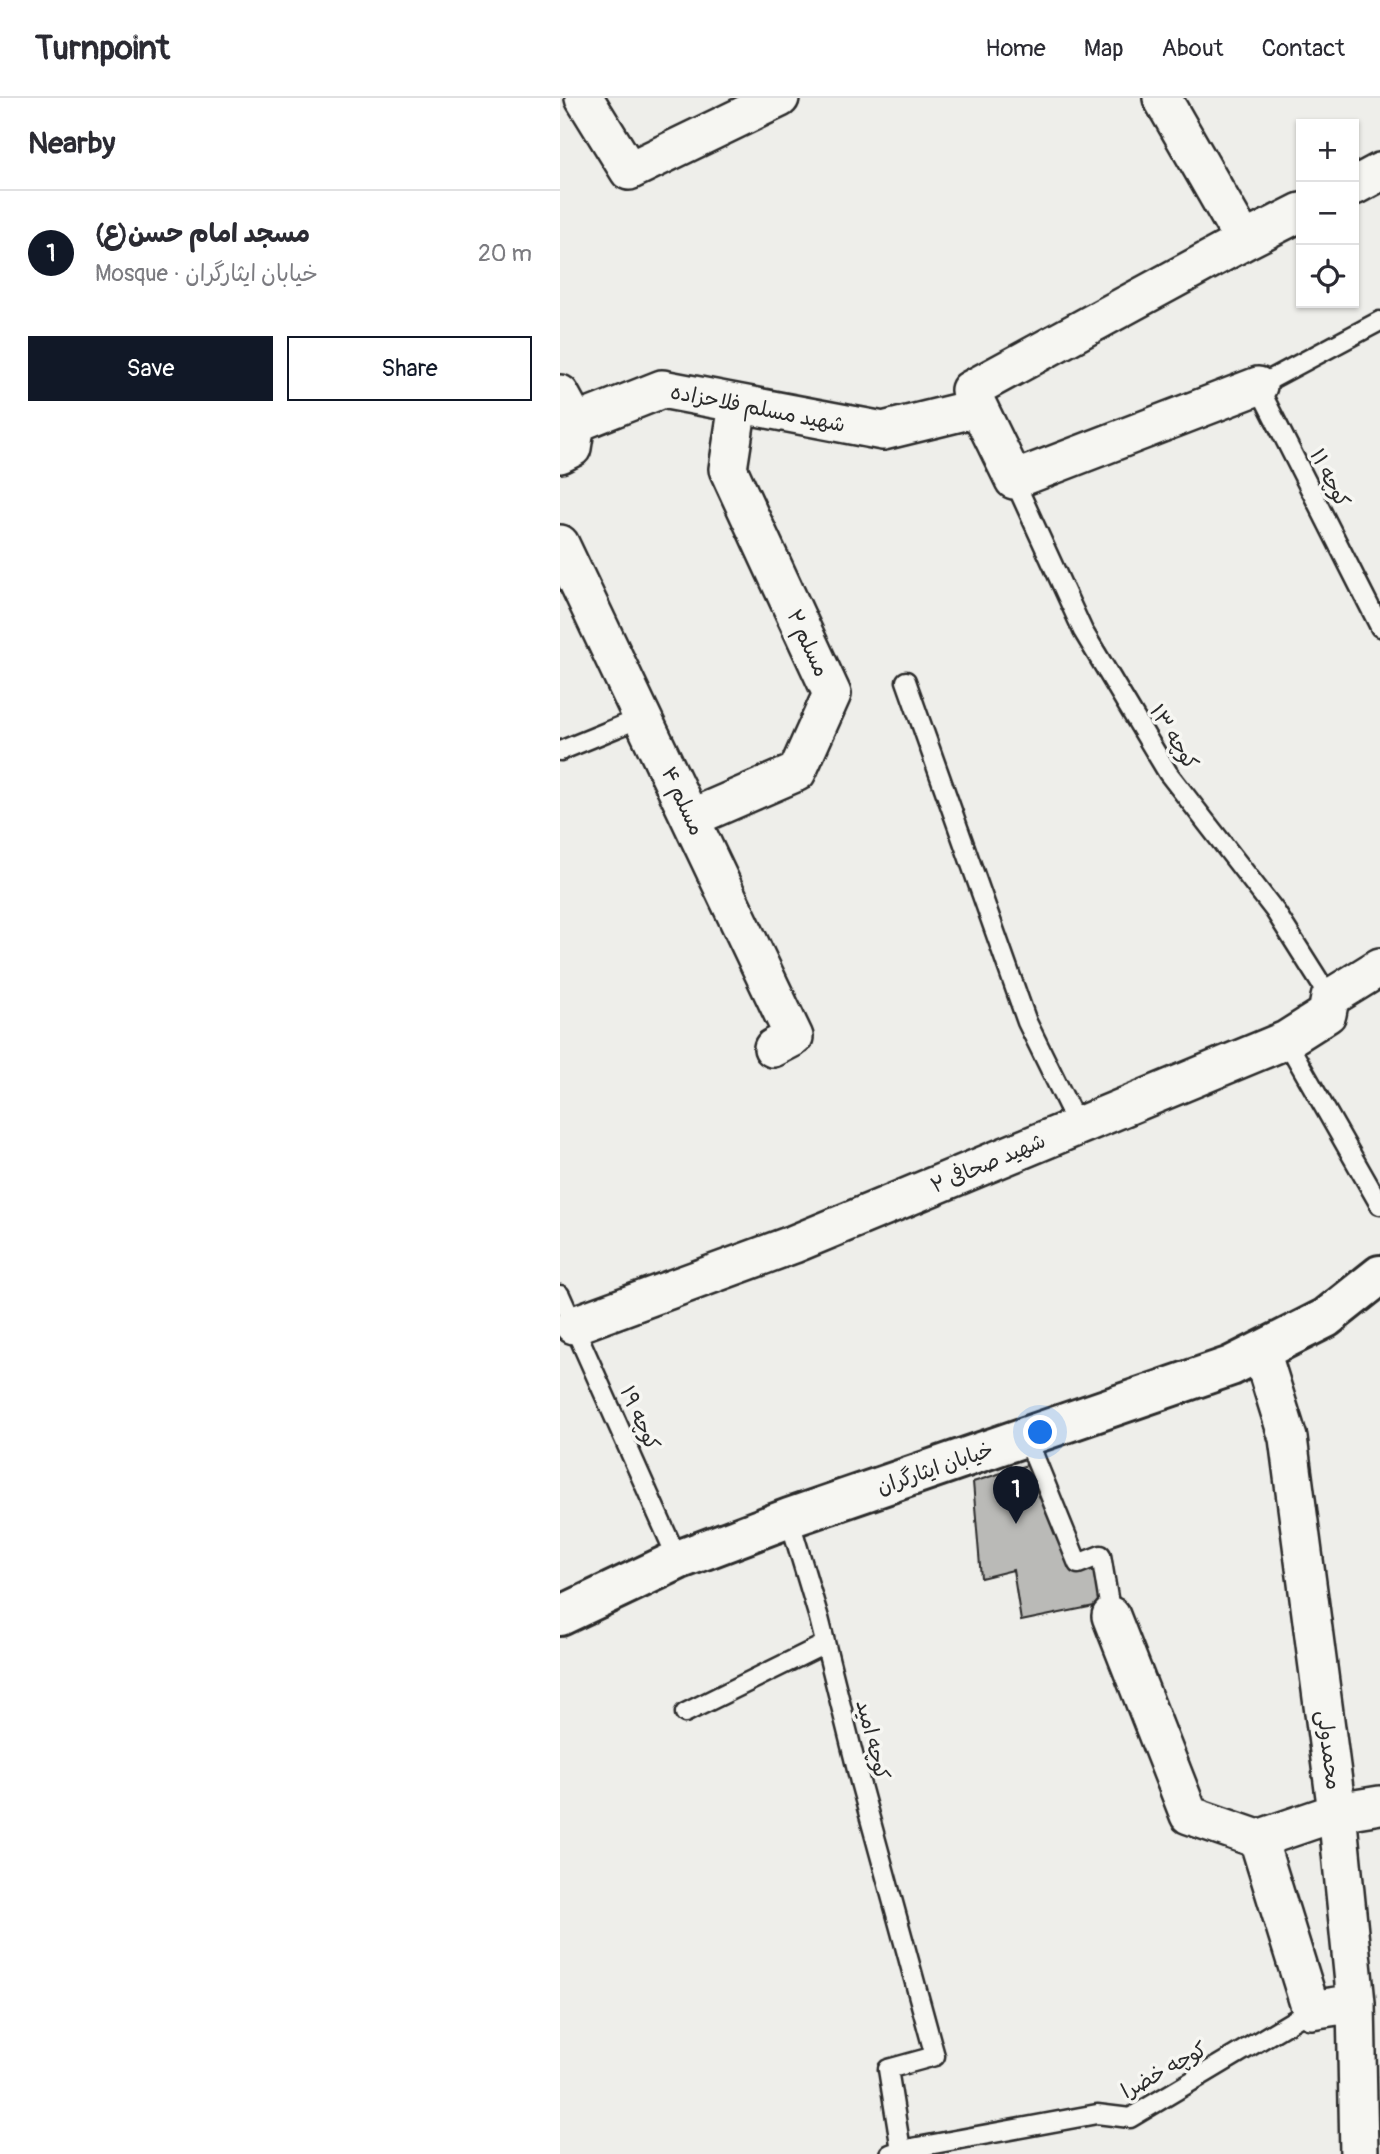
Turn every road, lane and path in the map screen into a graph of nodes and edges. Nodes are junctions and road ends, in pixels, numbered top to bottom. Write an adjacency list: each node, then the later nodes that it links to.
1 (584, 98): 2 (street)
2 (780, 98)
3 (1162, 98): 7 (street)
4 (1380, 172): 5 (street)
5 (1359, 183)
6 (1296, 215): 7 (street)
7 (1244, 241): 11 (street)
8 (1380, 321): 9 (lane)
9 (1258, 386): 13 (street); 15 (lane, کوچه ۱۱)
10 (738, 404): 11 (street, شهید مسلم فلاحزاده); 12 (street, شهید مسلم فلاحزاده); 19 (street, مسلم ۲)
11 (977, 408): 13 (street)
12 (565, 423)
13 (1014, 480): 21 (lane, کوچه ۱۳)
14 (560, 544): 17 (street, مسلم ۴)
15 (1380, 627)
16 (906, 681): 24 (lane)
17 (643, 717): 18 (lane); 19 (street, مسلم ۴)
18 (560, 751)
19 (691, 818): 23 (street, مسلم ۴)
20 (1380, 967): 21 (street, شهید صحافی ۲)
21 (1330, 998): 22 (street, شهید صحافی ۲)
22 (1286, 1040): 24 (street, شهید صحافی ۲); 25 (lane)
23 (773, 1048)
24 (1078, 1126): 27 (street, شهید صحافی ۲)
25 (1380, 1205)
26 (1380, 1275): 28 (street, خیابان ایثارگران)
27 (567, 1310): 31 (lane, کوچه ۱۹)
28 (1261, 1351): 29 (street, خیابان ایثارگران); 37 (street, محمدولی)
29 (1026, 1436): 30 (street, خیابان ایثارگران); 33 (lane)
30 (789, 1518): 31 (street, خیابان ایثارگران); 34 (lane, کوچه امید)
31 (678, 1560): 32 (street, خیابان ایثارگران)
32 (560, 1616)
33 (1111, 1616): 38 (street)
34 (825, 1644): 35 (lane); 41 (lane, کوچه امید)
35 (685, 1713)
36 (1380, 1805): 37 (street)
37 (1337, 1812): 38 (street); 39 (street, محمدولی)
38 (1258, 1839): 40 (street)
39 (1356, 2003): 40 (street); 42 (street, محمدولی)
40 (1311, 2010): 41 (lane, کوچه خضرا)
41 (895, 2152)
42 (1359, 2154)

